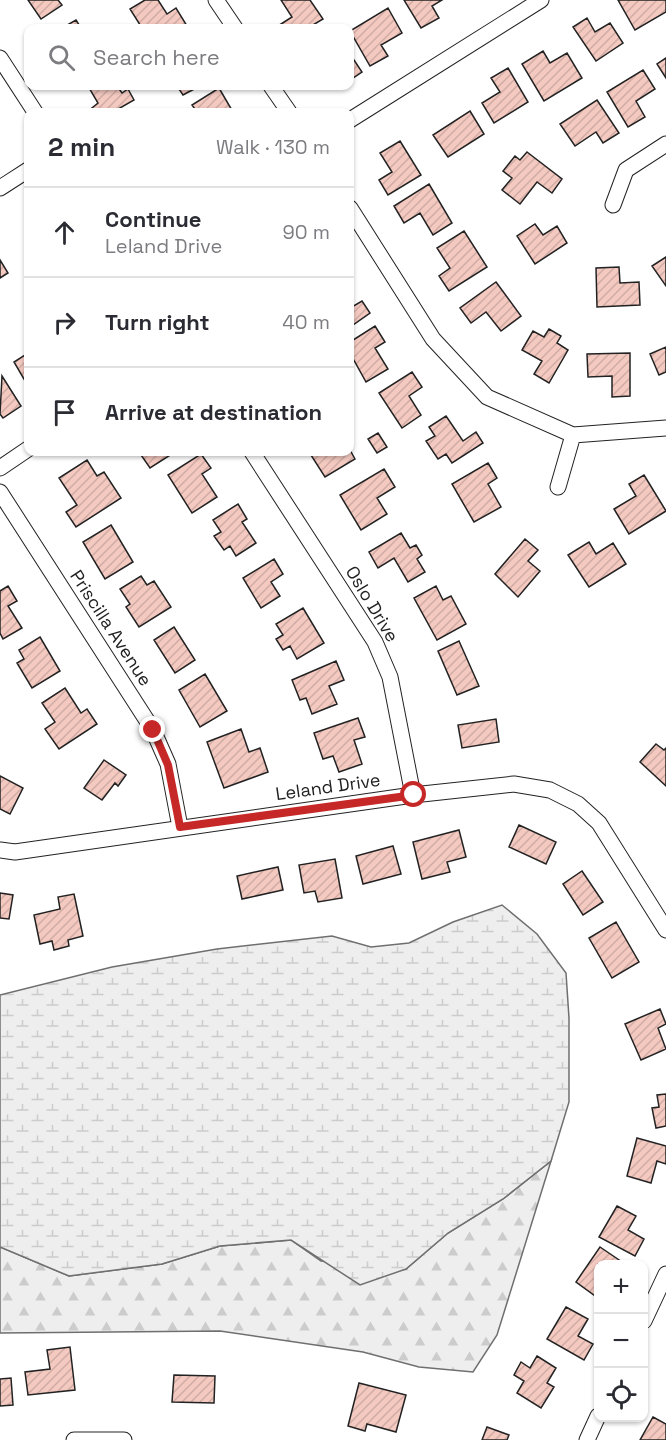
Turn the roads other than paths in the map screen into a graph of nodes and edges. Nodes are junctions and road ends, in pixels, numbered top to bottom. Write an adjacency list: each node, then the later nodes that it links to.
1 (216, 0): 3 (street)
2 (541, 0): 8 (street)
3 (232, 24)
4 (0, 58): 6 (street)
5 (274, 90): 7 (street)
6 (32, 108)
7 (286, 108)
8 (354, 117)
9 (666, 144): 12 (street)
10 (24, 173): 11 (street)
11 (0, 188)
12 (613, 205)
13 (354, 214): 15 (street)
14 (666, 428): 15 (street)
15 (573, 435): 19 (street)
16 (24, 452): 18 (street)
17 (255, 456): 21 (street, Oslo Drive)
18 (0, 468)
19 (558, 487)
20 (0, 492): 22 (street, Priscilla Avenue)
21 (414, 795): 22 (street, Leland Drive); 24 (street, Leland Drive)
22 (180, 827): 23 (street, Leland Drive)
23 (0, 850)
24 (664, 919)
25 (666, 1274): 26 (street)
26 (647, 1314)
27 (595, 1422): 30 (street)
28 (74, 1440): 29 (street)
29 (124, 1440)
30 (587, 1440)

